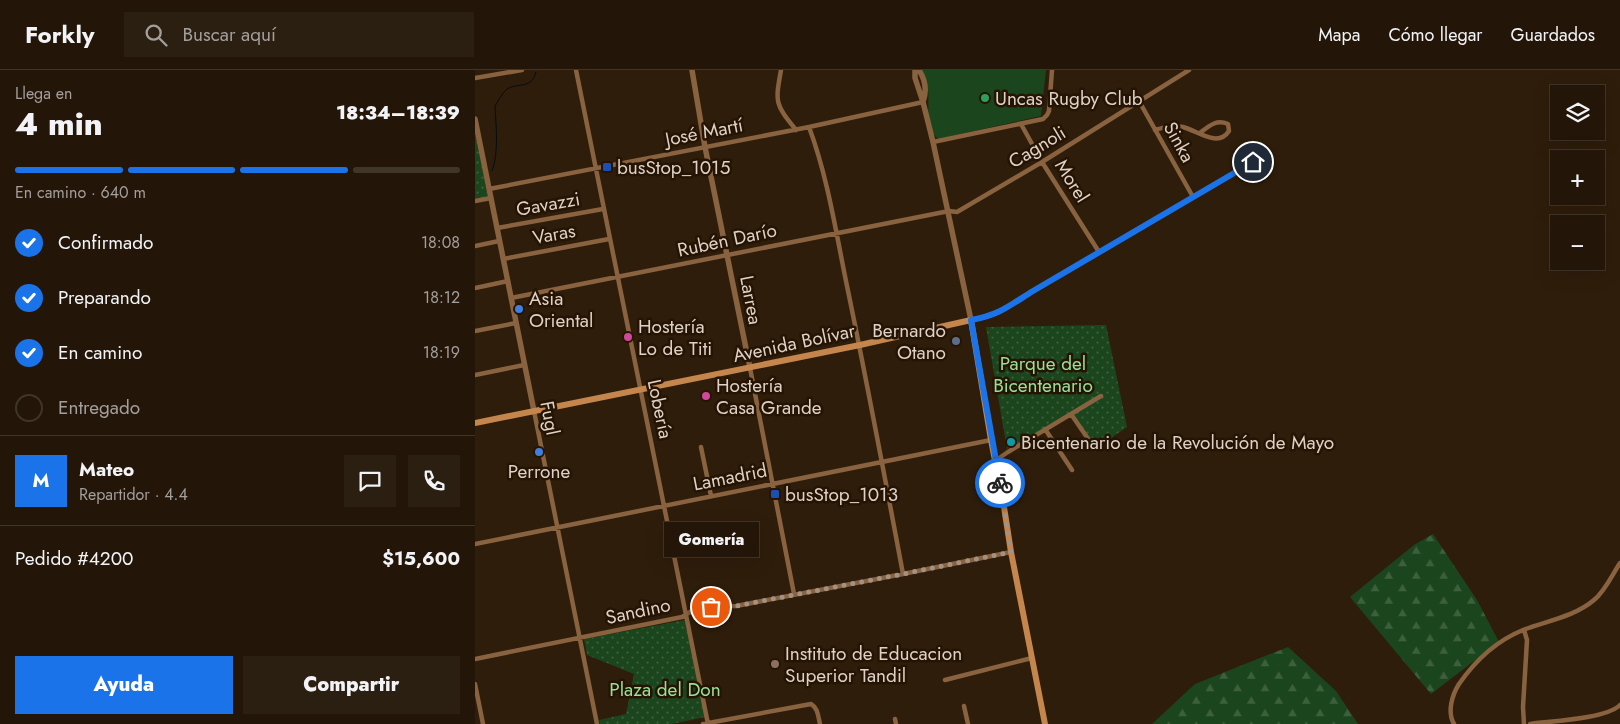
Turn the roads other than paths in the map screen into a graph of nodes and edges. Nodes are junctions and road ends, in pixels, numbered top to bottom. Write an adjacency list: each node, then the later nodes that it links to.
1 (522, 70): 9 (street)
2 (576, 70): 22 (street, Lobería)
3 (692, 70): 19 (street, Larrea)
4 (781, 70): 15 (street)
5 (915, 70): 11 (street)
6 (919, 70): 11 (street)
7 (1052, 70): 13 (street)
8 (1189, 70): 10 (street, Cagnoli)
9 (475, 78)
10 (1139, 101): 16 (street, Sinka); 20 (street, Cagnoli)
11 (923, 102): 14 (street, José Martí); 18 (street)
12 (475, 119): 23 (street, Fugl)
13 (1021, 124): 18 (street); 20 (street, Morel)
14 (809, 127): 15 (street, José Martí); 30 (street)
15 (796, 130): 19 (street, José Martí)
16 (1155, 130): 17 (street); 24 (street, Sinka)
17 (1200, 133): 17 (street)
18 (933, 142): 28 (street)
19 (705, 147): 22 (street, José Martí); 35 (street, Larrea)
20 (1042, 162): 28 (street, Cagnoli); 34 (street, Morel)
21 (1253, 162): 24 (street)
22 (595, 169): 23 (street, José Martí); 27 (street, Lobería)
23 (489, 189): 25 (street, Fugl)
24 (1193, 197): 34 (street)
25 (491, 198): 26 (street); 29 (street, Fugl)
26 (475, 201)
27 (603, 209): 29 (street, Gavazzi); 31 (street, Lobería)
28 (949, 211): 30 (street, Rubén Darío); 41 (street)
29 (497, 228): 32 (street, Fugl)
30 (837, 233): 35 (street, Rubén Darío); 44 (street)
31 (609, 239): 36 (street, Varas); 37 (street, Lobería)
32 (499, 241): 33 (street); 36 (street, Fugl)
33 (475, 246)
34 (1099, 252): 41 (street)
35 (727, 255): 37 (street, Rubén Darío); 46 (street, Larrea)
36 (503, 259): 38 (street, Fugl)
37 (617, 278): 40 (street, Rubén Darío); 48 (street, Lobería)
38 (508, 281): 39 (street); 40 (street, Fugl)
39 (475, 288)
40 (511, 298): 42 (street, Fugl)
41 (971, 320): 44 (main road, Avenida Bolívar); 54 (main road)
42 (516, 323): 43 (street); 45 (street, Fugl)
43 (475, 331)
44 (860, 345): 46 (main road, Avenida Bolívar); 58 (street)
45 (525, 365): 47 (street); 50 (street, Fugl)
46 (750, 368): 48 (main road, Avenida Bolívar); 60 (street, Larrea)
47 (475, 375)
48 (640, 390): 50 (main road, Avenida Bolívar); 62 (street, Lobería)
49 (1101, 396): 51 (street)
50 (534, 411): 52 (main road, Avenida Bolívar); 63 (street, Fugl)
51 (1071, 414): 53 (street); 56 (street)
52 (475, 423)
53 (1045, 430): 57 (street); 59 (street)
54 (991, 440): 57 (main road); 58 (street, Lamadrid)
55 (701, 447): 61 (street)
56 (1095, 449)
57 (995, 461): 65 (main road)
58 (881, 462): 60 (street, Lamadrid); 67 (street)
59 (1072, 470)
60 (773, 484): 61 (street, Lamadrid); 68 (street, Larrea)
61 (711, 496): 62 (street, Lamadrid)
62 (665, 505): 63 (street, Lamadrid); 69 (street, Lobería)
63 (557, 527): 64 (street, Lamadrid); 71 (street, Fugl)
64 (475, 544)
65 (1011, 552): 67 (street, Sandino); 72 (main road)
66 (1620, 562): 70 (street)
67 (903, 574): 68 (street, Sandino)
68 (794, 594): 69 (street, Sandino)
69 (687, 614): 71 (street, Sandino); 80 (street, Lobería)
70 (1524, 630): 84 (street); 85 (street)
71 (579, 638): 73 (street, Sandino); 79 (street, Fugl)
72 (1032, 658): 74 (street); 83 (main road)
73 (475, 659)
74 (945, 680)
75 (475, 684): 78 (street)
76 (1620, 705): 86 (street)
77 (964, 706): 82 (street)
78 (483, 724)
79 (597, 724)
80 (707, 724): 81 (street)
81 (820, 724)
82 (968, 724)
83 (1045, 724)
84 (1454, 724)
85 (1524, 724)
86 (1530, 724)

